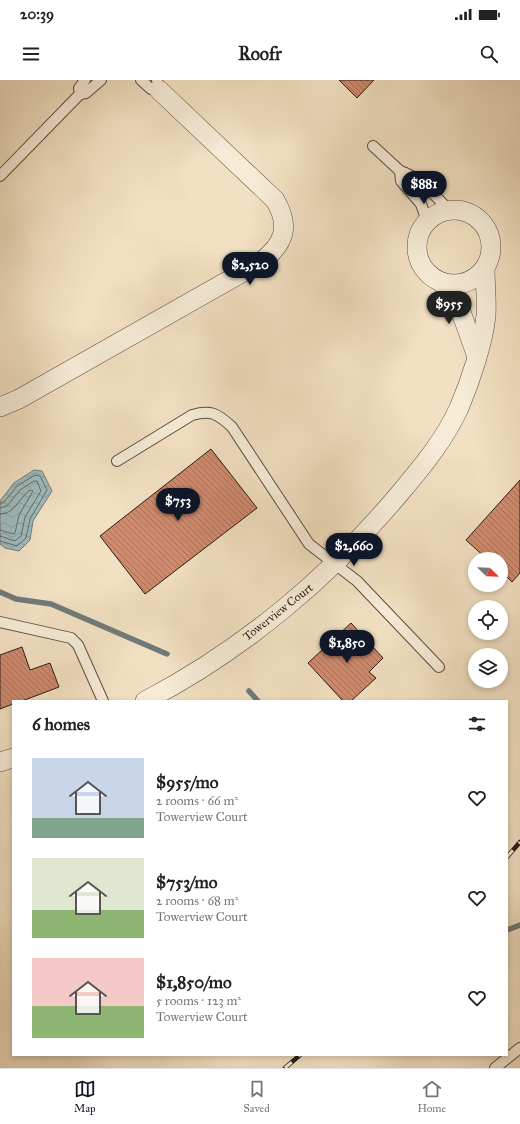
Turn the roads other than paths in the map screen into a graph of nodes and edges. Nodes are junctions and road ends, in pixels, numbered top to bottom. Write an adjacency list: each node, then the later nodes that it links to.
1 (85, 80): 5 (lane)
2 (101, 80): 5 (lane)
3 (141, 80): 4 (lane)
4 (158, 85): 14 (street)
5 (80, 94): 8 (lane)
6 (373, 146): 7 (lane)
7 (400, 171): 9 (lane); 10 (lane)
8 (0, 176)
9 (449, 210): 10 (street); 11 (street)
10 (428, 221): 12 (street)
11 (485, 268): 12 (street); 13 (street, Towerview Court)
12 (442, 282): 13 (street)
13 (476, 357): 16 (street, Towerview Court)
14 (0, 407)
15 (116, 461): 16 (lane)
16 (335, 564): 18 (lane); 20 (street, Towerview Court)
17 (0, 622): 19 (lane)
18 (439, 667)
19 (103, 700)
20 (147, 700)
21 (12, 758): 22 (street)
22 (0, 762)
23 (520, 1048): 24 (lane)
24 (495, 1068)

